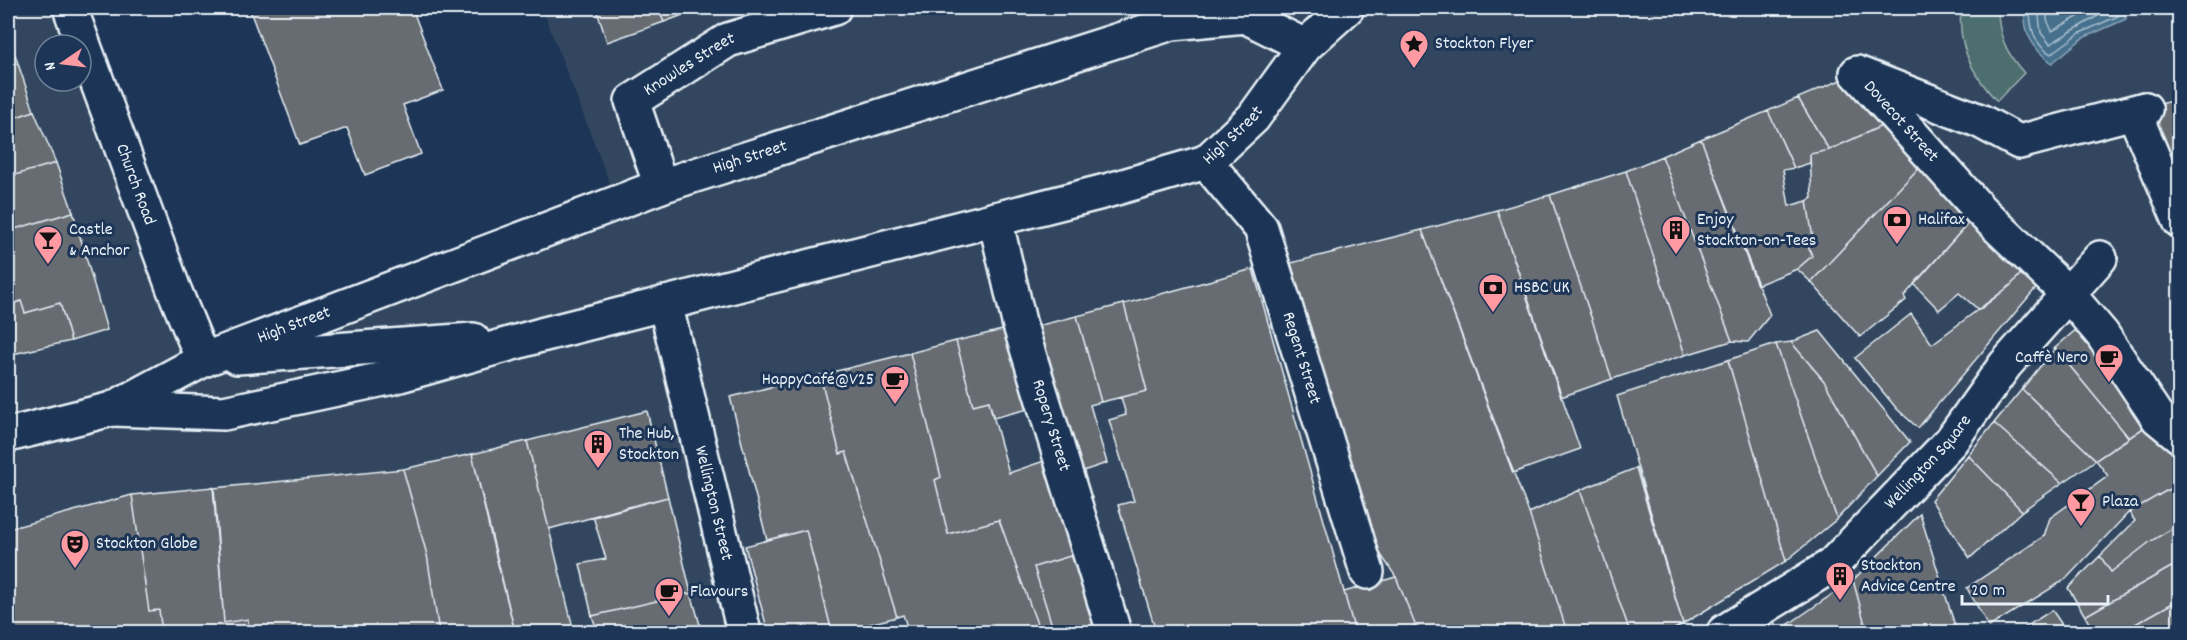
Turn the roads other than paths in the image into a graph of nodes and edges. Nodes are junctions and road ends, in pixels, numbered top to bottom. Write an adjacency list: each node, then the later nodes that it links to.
1 (70, 8): 13 (street, Church Road)
2 (834, 8): 6 (street, Knowles Street)
3 (1347, 8): 4 (street, High Street)
4 (1305, 46): 5 (street, High Street); 6 (street, High Street)
5 (1206, 162): 7 (street, High Street); 17 (street, Regent Street)
6 (661, 186): 13 (street, High Street)
7 (995, 219): 11 (street, High Street); 19 (street, Ropery Street)
8 (2180, 220): 10 (street, Dovecot Street)
9 (2100, 258): 10 (street, Wellington Square)
10 (2068, 294): 16 (street, Dovecot Street); 20 (street, Wellington Square)
11 (665, 303): 12 (street, High Street); 18 (street, Wellington Street)
12 (541, 335): 13 (street, High Street); 14 (street, High Street)
13 (203, 360): 14 (street, High Street)
14 (112, 409): 15 (street, High Street)
15 (8, 435)
16 (2180, 436)
17 (1367, 572)
18 (744, 633)
19 (1114, 633)
20 (1724, 633)

